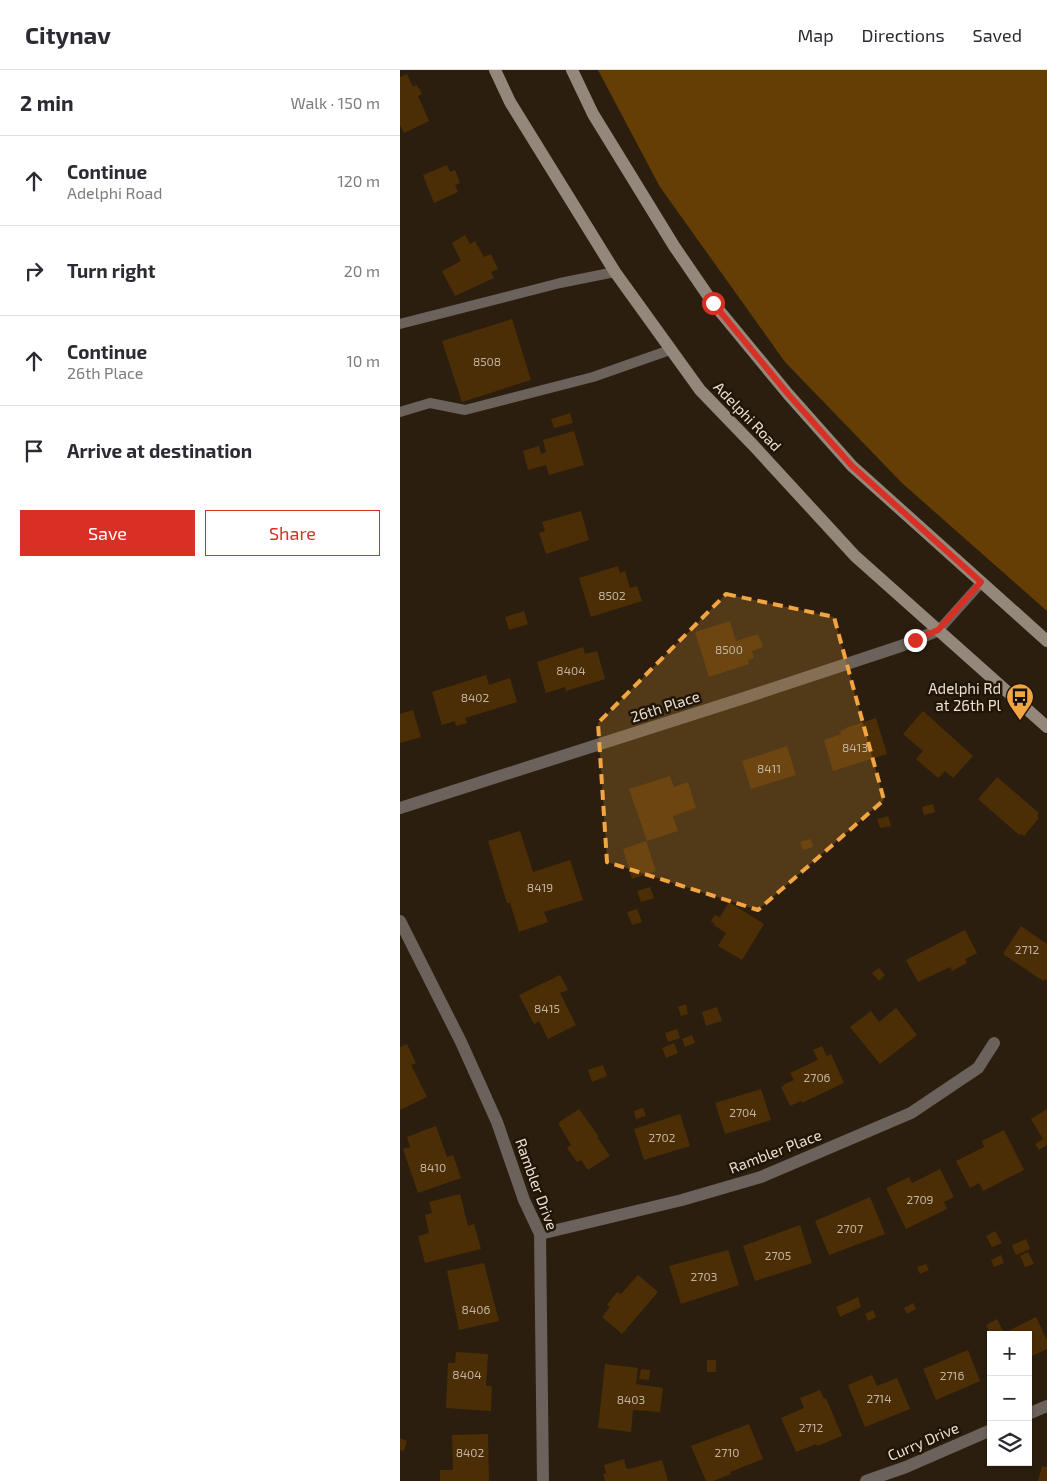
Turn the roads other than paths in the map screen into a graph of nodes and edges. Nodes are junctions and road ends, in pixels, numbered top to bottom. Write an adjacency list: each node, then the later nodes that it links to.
1 (495, 70): 3 (main road, Adelphi Road)
2 (572, 70): 7 (main road)
3 (615, 272): 4 (lane); 5 (main road, Adelphi Road)
4 (400, 324)
5 (670, 350): 6 (lane); 8 (main road, Adelphi Road)
6 (400, 412)
7 (981, 582): 8 (lane); 9 (main road)
8 (938, 630): 10 (main road, Adelphi Road); 11 (street, 26th Place)
9 (1047, 640)
10 (1047, 727)
11 (400, 808)
12 (400, 921): 14 (street, Rambler Drive)
13 (994, 1043): 14 (street, Rambler Place)
14 (540, 1234): 18 (street, Rambler Drive)
15 (1047, 1406): 16 (street)
16 (1032, 1412)
17 (987, 1432): 19 (street, Curry Drive)
18 (543, 1481)
19 (866, 1481)

